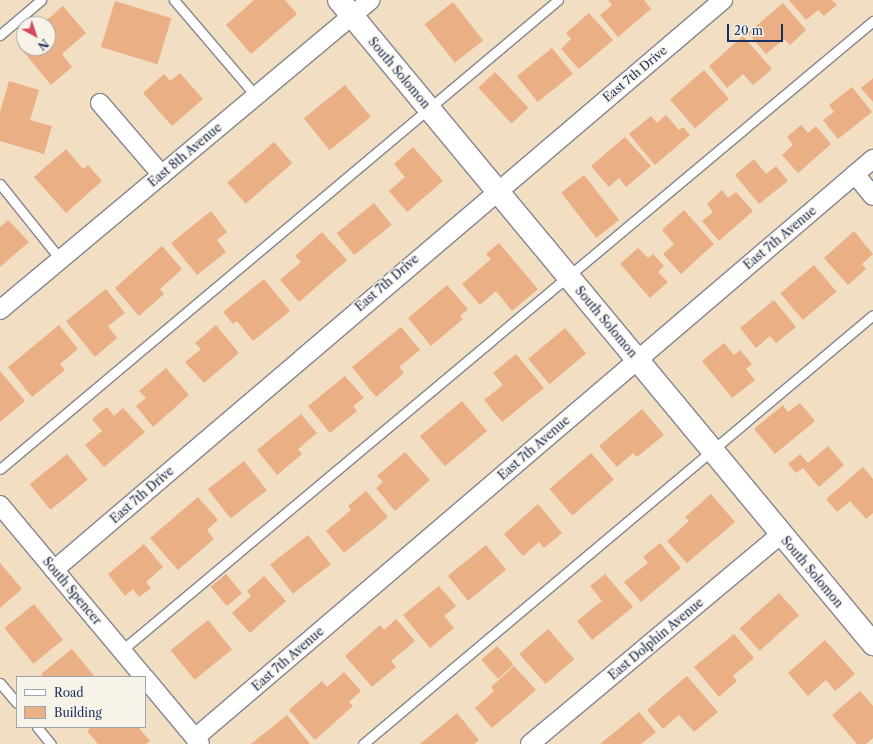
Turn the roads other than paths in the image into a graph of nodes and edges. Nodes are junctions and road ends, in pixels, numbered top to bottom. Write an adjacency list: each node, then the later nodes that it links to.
1 (41, 0): 8 (lane)
2 (174, 0): 9 (lane)
3 (370, 0): 6 (street, East 8th Avenue)
4 (558, 0): 11 (lane)
5 (723, 0): 16 (street, East 7th Drive)
6 (345, 8): 9 (street, East 8th Avenue); 11 (street, South Solomon)
7 (873, 21): 19 (lane)
8 (0, 35)
9 (256, 96): 14 (street, East 8th Avenue)
10 (100, 103): 14 (street)
11 (429, 109): 16 (street, South Solomon); 24 (lane)
12 (873, 159): 13 (street, East 7th Avenue)
13 (855, 174): 17 (street); 22 (street, East 7th Avenue)
14 (162, 175): 18 (street, East 8th Avenue)
15 (0, 184): 18 (lane)
16 (496, 190): 19 (street, South Solomon); 27 (street, East 7th Drive)
17 (873, 196)
18 (60, 259): 20 (street, East 8th Avenue)
19 (568, 276): 22 (street, South Solomon); 29 (lane)
20 (0, 310)
21 (873, 315): 23 (lane)
22 (638, 359): 23 (street, South Solomon); 35 (street, East 7th Avenue)
23 (712, 448): 26 (street, South Solomon); 37 (lane)
24 (0, 469)
25 (0, 505): 27 (street, South Spencer)
26 (781, 534): 28 (street, South Solomon); 38 (street, East Dolphin Avenue)
27 (54, 570): 29 (street, South Spencer)
28 (873, 644)
29 (122, 650): 30 (street, South Spencer)
30 (142, 676)
31 (146, 680): 35 (street, South Spencer)
32 (0, 683): 33 (lane)
33 (16, 703)
34 (37, 728): 36 (lane)
35 (198, 741)
36 (51, 744)
37 (363, 744)
38 (530, 744)

